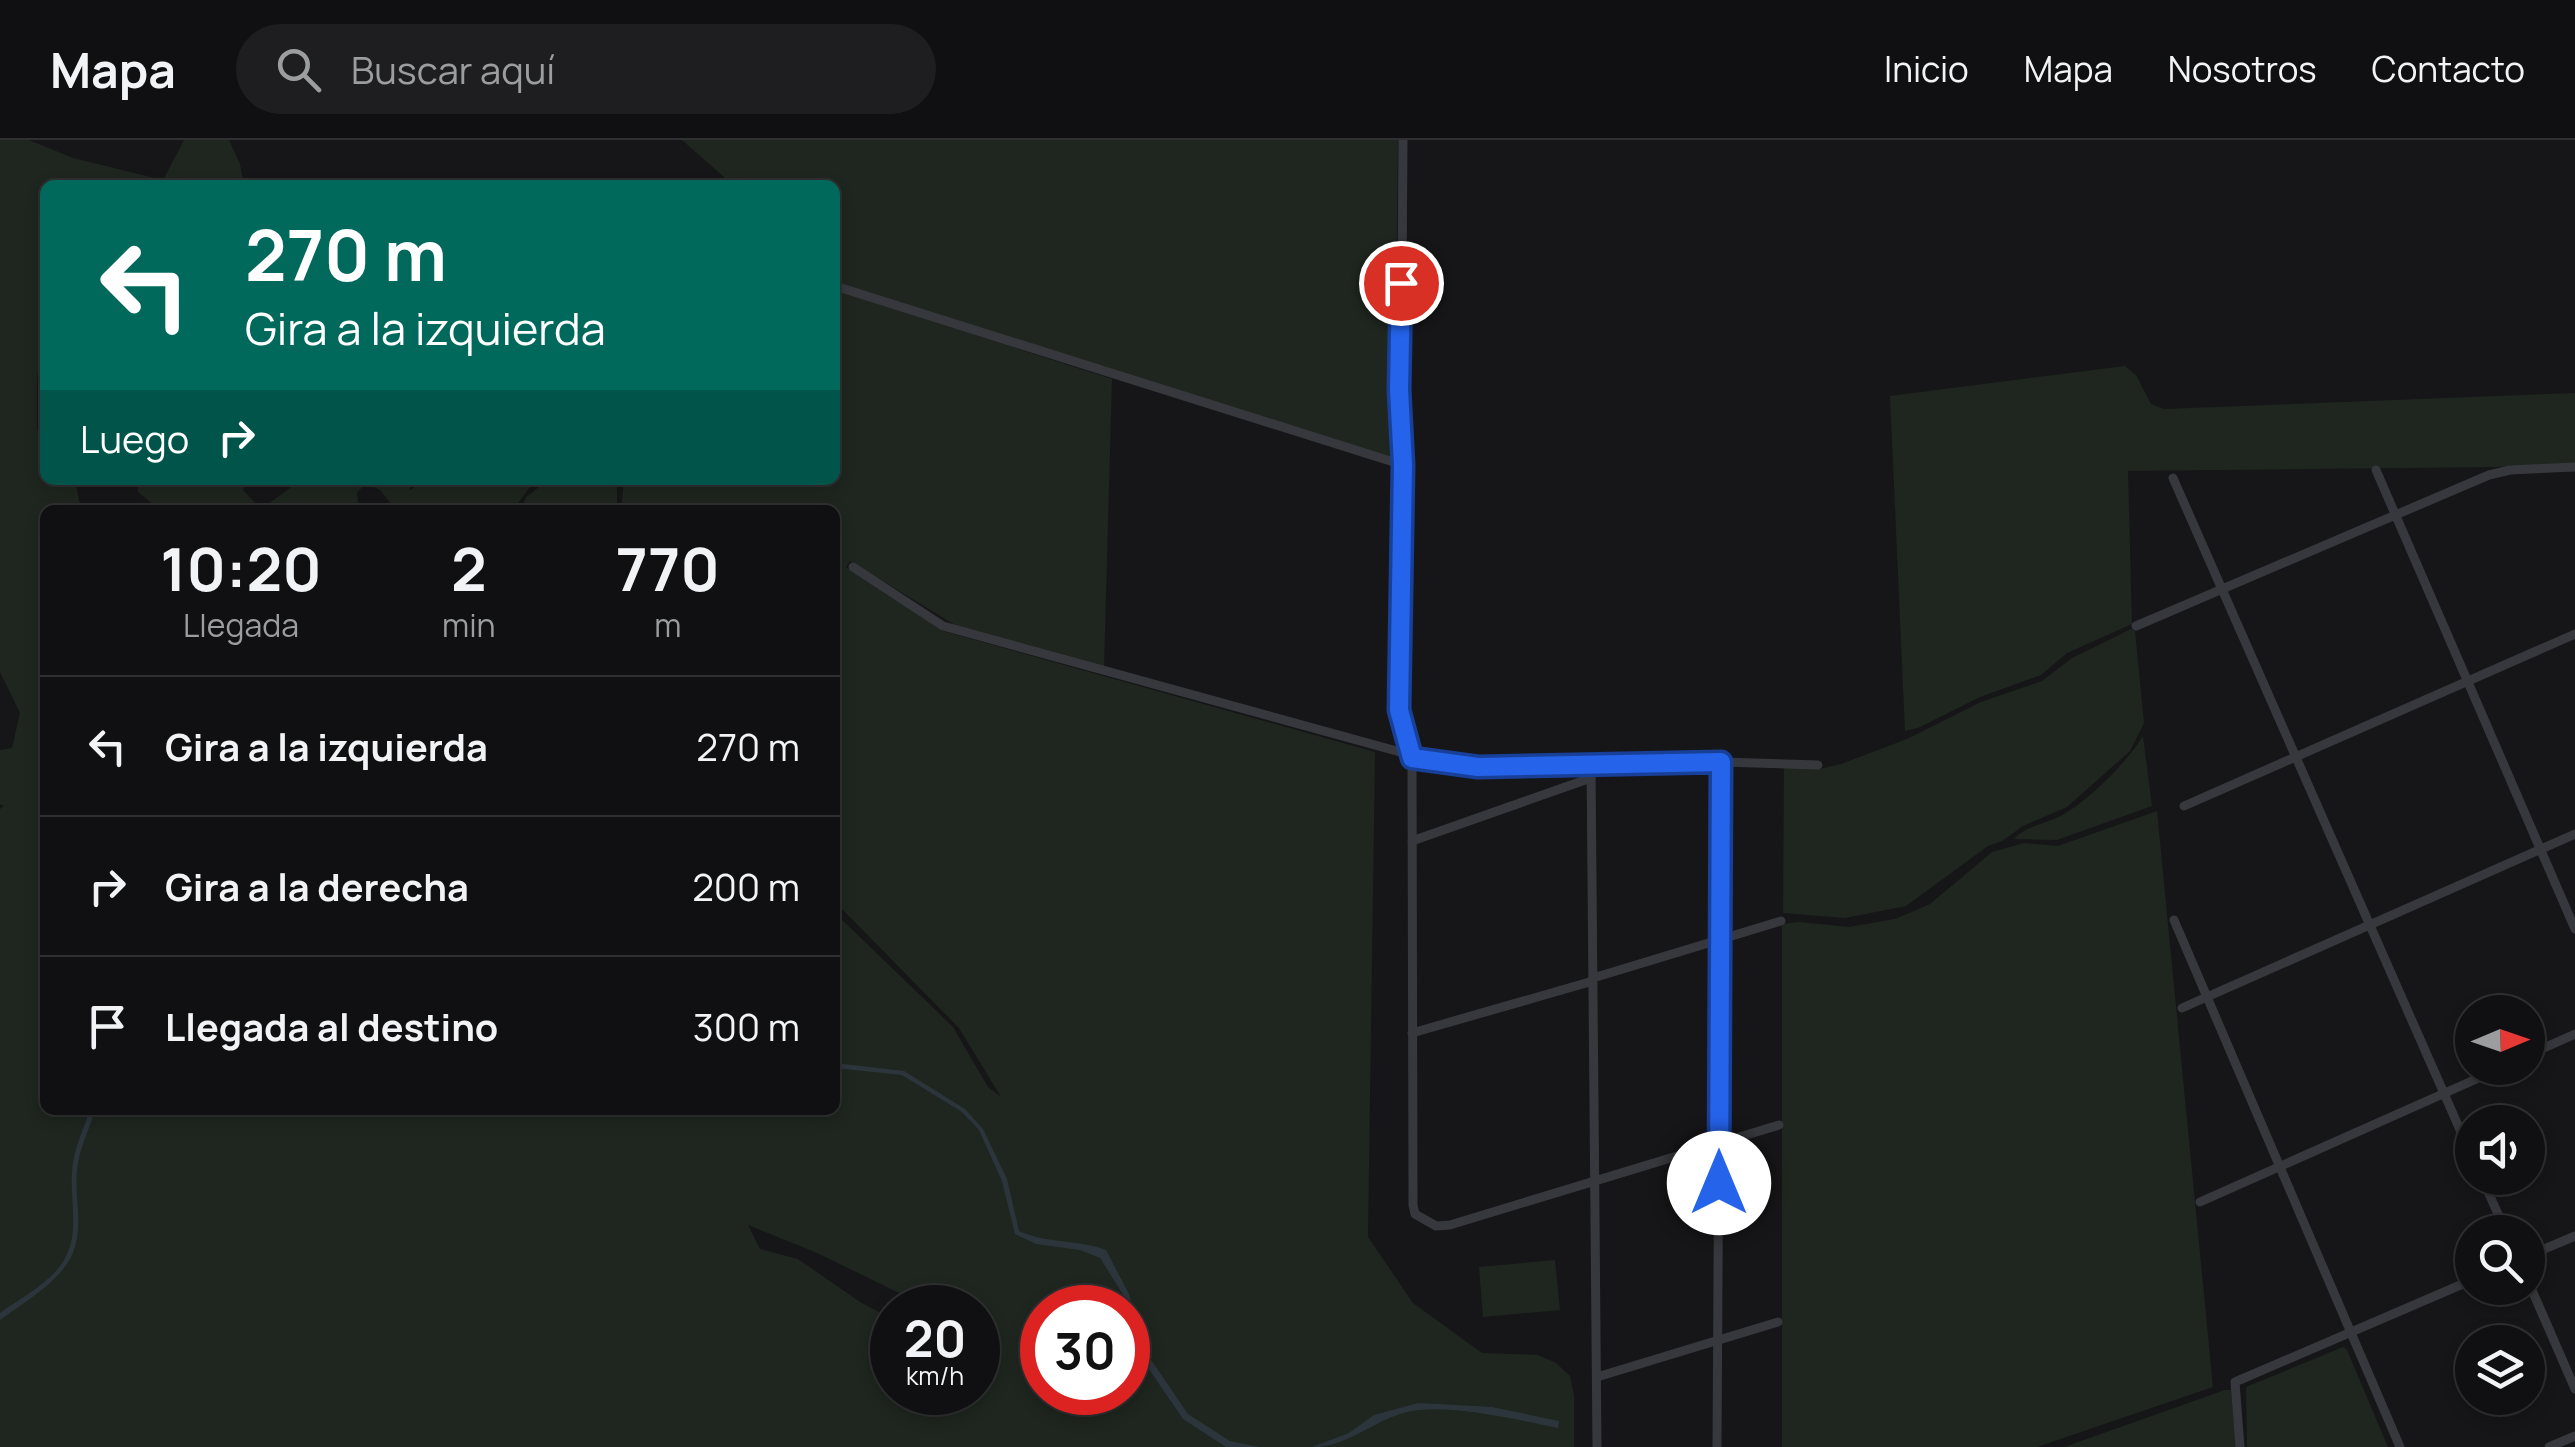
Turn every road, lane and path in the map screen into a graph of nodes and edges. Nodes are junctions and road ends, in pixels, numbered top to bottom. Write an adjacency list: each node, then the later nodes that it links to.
1 (1403, 140): 3 (street)
2 (840, 288): 3 (street)
3 (1403, 465): 15 (street)
4 (2572, 467): 7 (street); 8 (street)
5 (2376, 470): 8 (street)
6 (2173, 478): 10 (street)
7 (2575, 480)
8 (2396, 516): 10 (street); 13 (street)
9 (853, 567): 15 (street)
10 (2223, 590): 11 (street); 14 (street)
11 (2136, 626)
12 (2575, 634): 13 (street)
13 (2467, 681): 14 (street); 23 (street)
14 (2296, 756): 20 (street); 26 (street)
15 (1412, 758): 17 (street); 22 (street)
16 (1721, 762): 17 (street); 18 (street); 28 (street)
17 (1591, 765): 19 (street)
18 (1818, 765)
19 (1591, 778): 22 (street); 29 (street)
20 (2184, 806)
21 (2575, 834): 23 (street)
22 (1412, 840): 32 (street)
23 (2540, 850): 26 (street); 27 (street)
24 (2174, 920): 30 (street)
25 (1781, 921): 28 (street)
26 (2370, 924): 30 (street); 36 (street)
27 (2575, 929)
28 (1720, 940): 29 (street); 39 (street)
29 (1593, 980): 32 (street); 41 (street)
30 (2207, 997): 31 (street); 40 (street)
31 (2182, 1008)
32 (1412, 1033): 41 (street)
33 (2575, 1034): 34 (street)
34 (2545, 1048)
35 (2462, 1085): 36 (street)
36 (2444, 1093): 37 (street); 40 (street)
37 (2455, 1118)
38 (1779, 1125): 39 (street)
39 (1719, 1143): 41 (street); 49 (street)
40 (2279, 1166): 42 (street); 48 (street)
41 (1595, 1181): 50 (street)
42 (2200, 1202)
43 (2575, 1236): 44 (street)
44 (2545, 1249)
45 (2455, 1287): 48 (street)
46 (2538, 1305): 51 (street)
47 (1778, 1322): 49 (street)
48 (2351, 1333): 55 (street); 56 (street)
49 (1718, 1340): 50 (street); 54 (street)
50 (1597, 1377): 53 (street)
51 (2575, 1389)
52 (2575, 1436): 57 (street)
53 (1597, 1447)
54 (1718, 1447)
55 (2240, 1447)
56 (2400, 1447)
57 (2549, 1447)

